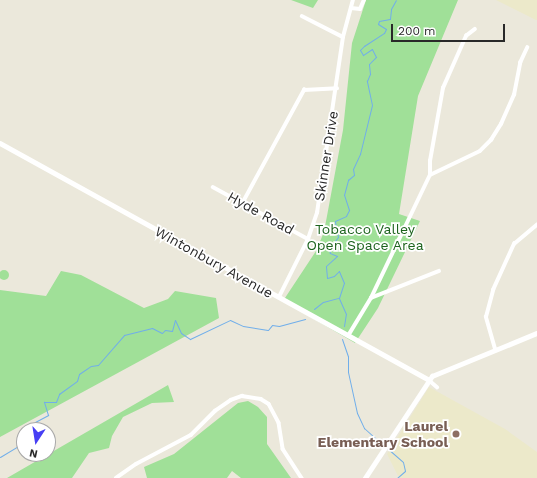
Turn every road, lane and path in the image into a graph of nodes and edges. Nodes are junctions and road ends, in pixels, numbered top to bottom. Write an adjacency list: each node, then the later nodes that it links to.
1 (353, 0): 3 (street, Skinner Drive)
2 (364, 0): 3 (street)
3 (351, 8): 6 (street, Skinner Drive)
4 (302, 16): 6 (street)
5 (475, 29): 10 (street)
6 (343, 37): 8 (street, Skinner Drive)
7 (528, 48): 10 (street)
8 (337, 88): 12 (street); 14 (street, Skinner Drive)
9 (0, 144): 16 (street, Wintonbury Avenue)
10 (430, 175): 17 (street)
11 (213, 187): 12 (street, Hyde Road)
12 (243, 202): 14 (street, Hyde Road)
13 (537, 225): 20 (street)
14 (308, 239): 16 (street, Skinner Drive)
15 (439, 271): 17 (street)
16 (279, 298): 19 (street, Wintonbury Avenue)
17 (371, 298): 19 (street)
18 (537, 333): 20 (street)
19 (348, 336): 21 (street, Wintonbury Avenue)
20 (495, 349): 21 (street)
21 (429, 380): 22 (street, Wintonbury Avenue); 25 (street)
22 (437, 387)
23 (116, 478): 24 (street)
24 (302, 478)
25 (365, 478)

